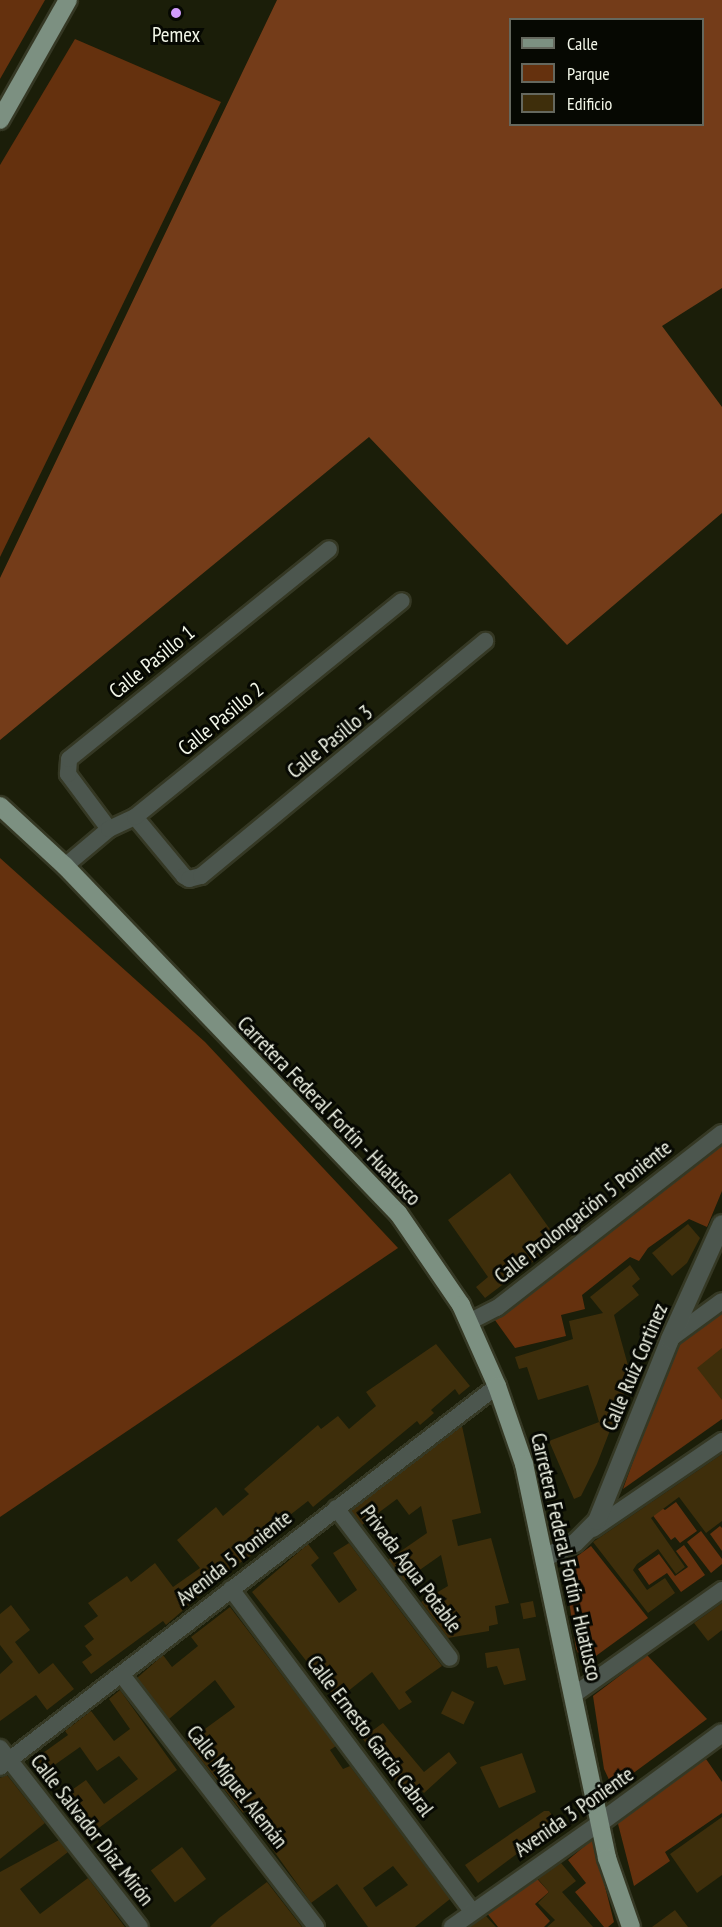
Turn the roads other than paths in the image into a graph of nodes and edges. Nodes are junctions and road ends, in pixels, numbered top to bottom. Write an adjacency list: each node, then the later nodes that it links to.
1 (68, 0): 2 (main road)
2 (0, 120)
3 (329, 549): 8 (street, Calle Pasillo 1)
4 (402, 601): 7 (street, Calle Pasillo 2)
5 (485, 641): 7 (street, Calle Pasillo 3)
6 (0, 806): 9 (main road, Carretera Federal Fortín - Huatusco)
7 (135, 817): 8 (street, Calle Pasillo 2)
8 (109, 829): 9 (street, Calle Pasillo 2)
9 (65, 866): 13 (main road, Carretera Federal Fortín - Huatusco)
10 (722, 1133): 13 (street, Calle Prolongación 5 Poniente)
11 (722, 1224): 14 (street, Calle Ruíz Cortinez)
12 (722, 1301): 14 (street)
13 (469, 1322): 15 (main road, Carretera Federal Fortín - Huatusco)
14 (670, 1339): 18 (street, Calle Ruíz Cortinez)
15 (498, 1386): 17 (street, Avenida 5 Poniente); 19 (main road, Carretera Federal Fortín - Huatusco)
16 (722, 1442): 18 (street)
17 (336, 1508): 20 (street, Avenida 5 Poniente); 22 (street, Privada Agua Potable)
18 (593, 1529): 19 (street)
19 (546, 1557): 24 (main road, Carretera Federal Fortín - Huatusco)
20 (231, 1589): 23 (street, Avenida 5 Poniente); 28 (street, Calle Ernesto García Cabral)
21 (722, 1590): 24 (street)
22 (450, 1658)
23 (122, 1675): 26 (street, Avenida 5 Poniente); 30 (street, Calle Miguel Alemán)
24 (575, 1694): 27 (main road, Carretera Federal Fortín - Huatusco)
25 (722, 1733): 27 (street, Avenida 3 Poniente)
26 (3, 1758): 29 (street, Calle Salvador Díaz Mirón)
27 (601, 1822): 28 (street, Avenida 3 Poniente); 32 (main road, Carretera Federal Fortín - Huatusco)
28 (472, 1911): 31 (street, Avenida 3 Poniente)
29 (140, 1927)
30 (316, 1927)
31 (452, 1927)
32 (631, 1927)

